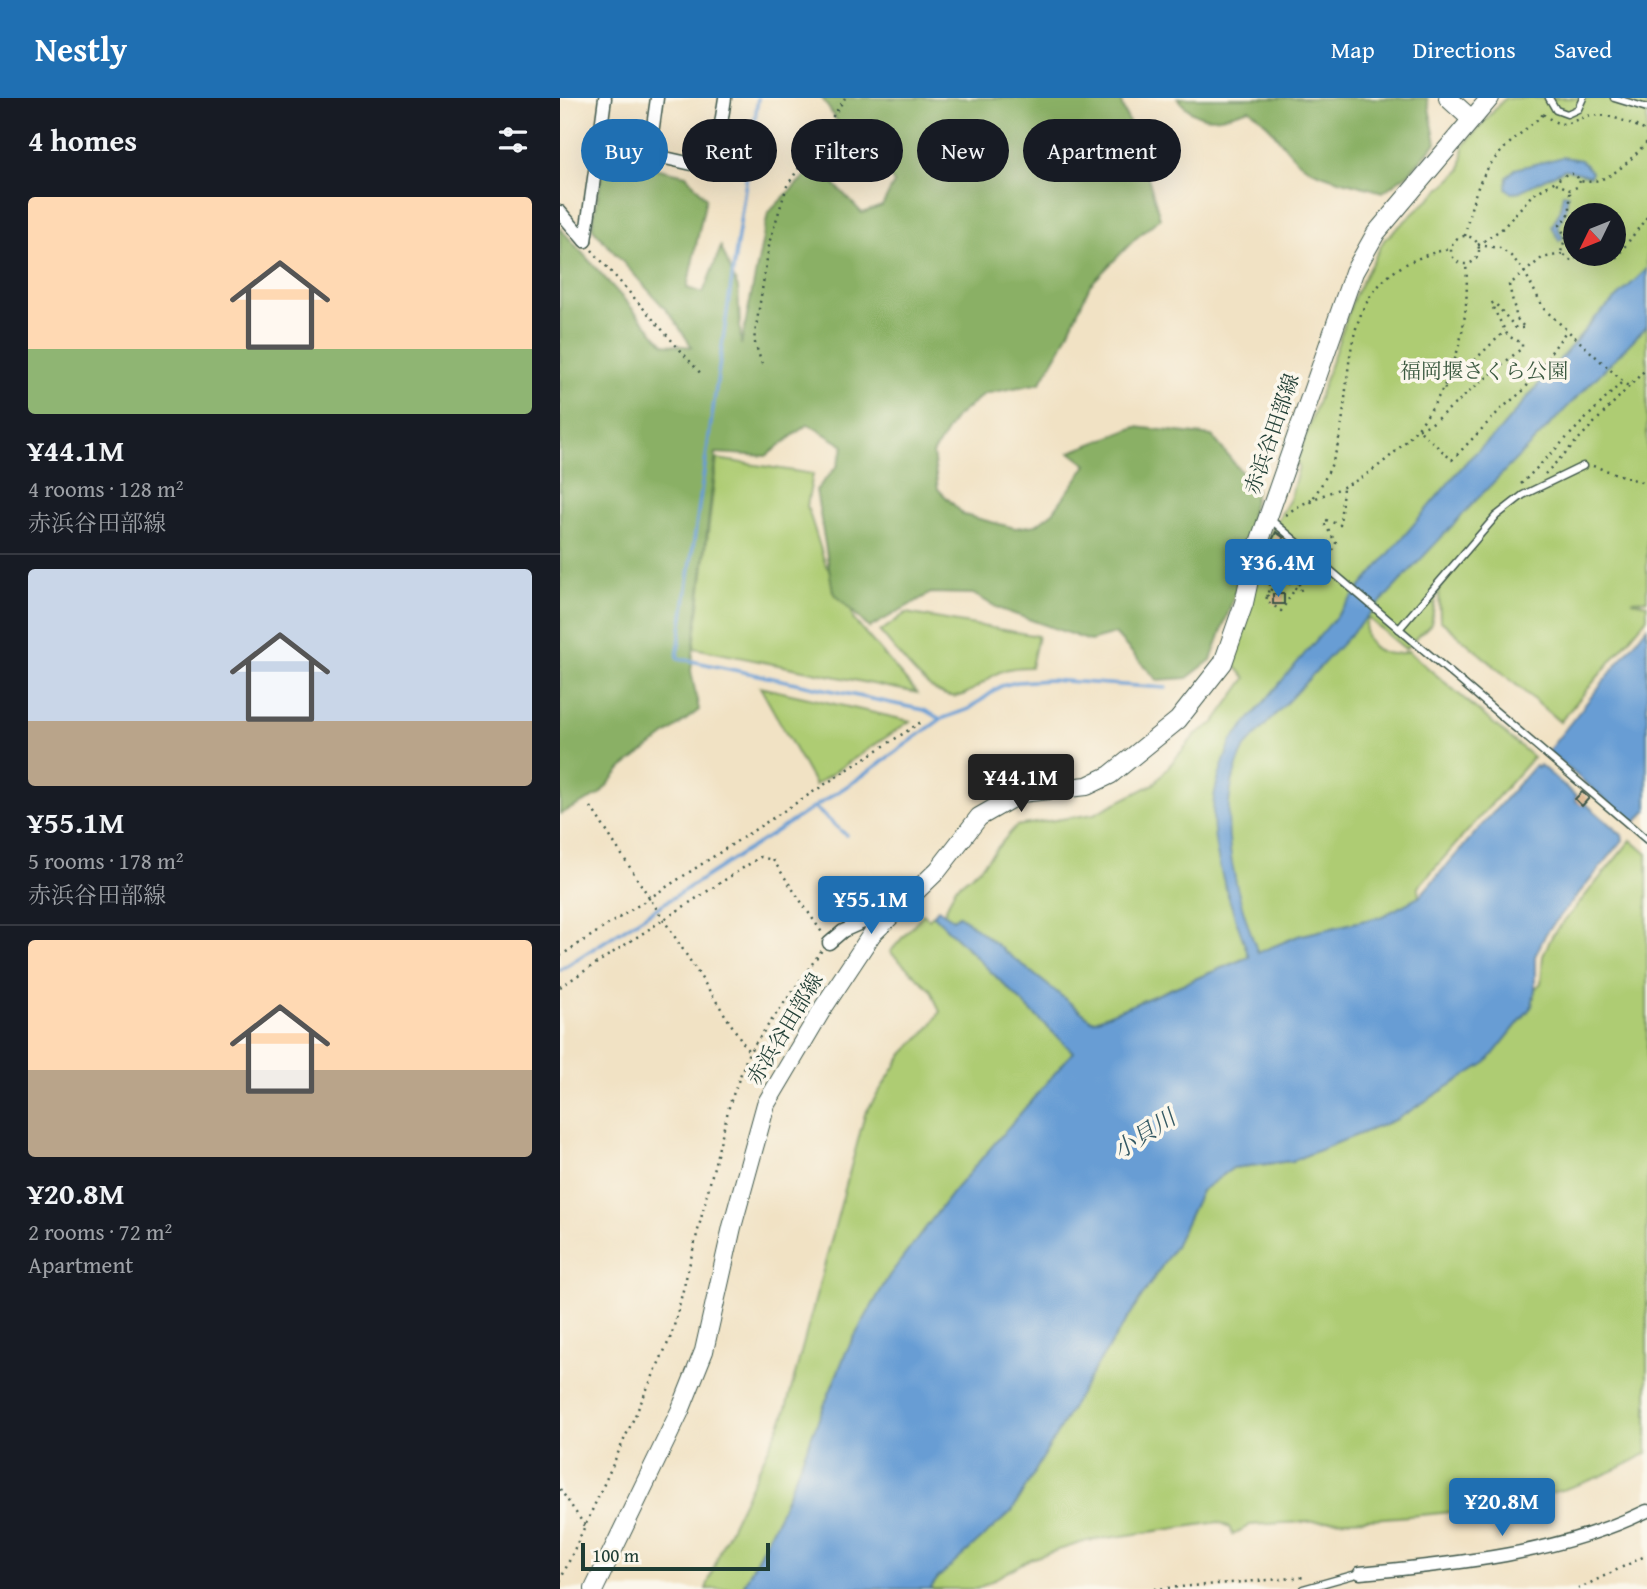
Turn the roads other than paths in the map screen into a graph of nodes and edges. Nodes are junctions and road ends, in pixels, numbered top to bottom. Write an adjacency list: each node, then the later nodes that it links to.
1 (605, 98): 10 (street)
2 (657, 98): 11 (street)
3 (725, 98): 13 (street)
4 (1448, 98): 12 (main road)
5 (1490, 98): 12 (main road, 赤浜谷田部線)
6 (1549, 98): 7 (lane)
7 (1583, 98)
8 (1614, 98): 9 (lane)
9 (1647, 108)
10 (602, 119)
11 (654, 119)
12 (1471, 119): 17 (main road, 赤浜谷田部線)
13 (668, 159)
14 (593, 182): 15 (street)
15 (560, 212)
16 (1583, 466): 18 (lane)
17 (1273, 521): 18 (lane); 20 (main road, 赤浜谷田部線)
18 (1399, 629): 19 (lane)
19 (1647, 840)
20 (898, 907): 21 (street); 24 (main road, 赤浜谷田部線)
21 (829, 943)
22 (1647, 1511): 23 (street)
23 (1360, 1573): 25 (lane)
24 (594, 1589)
25 (1303, 1589)

